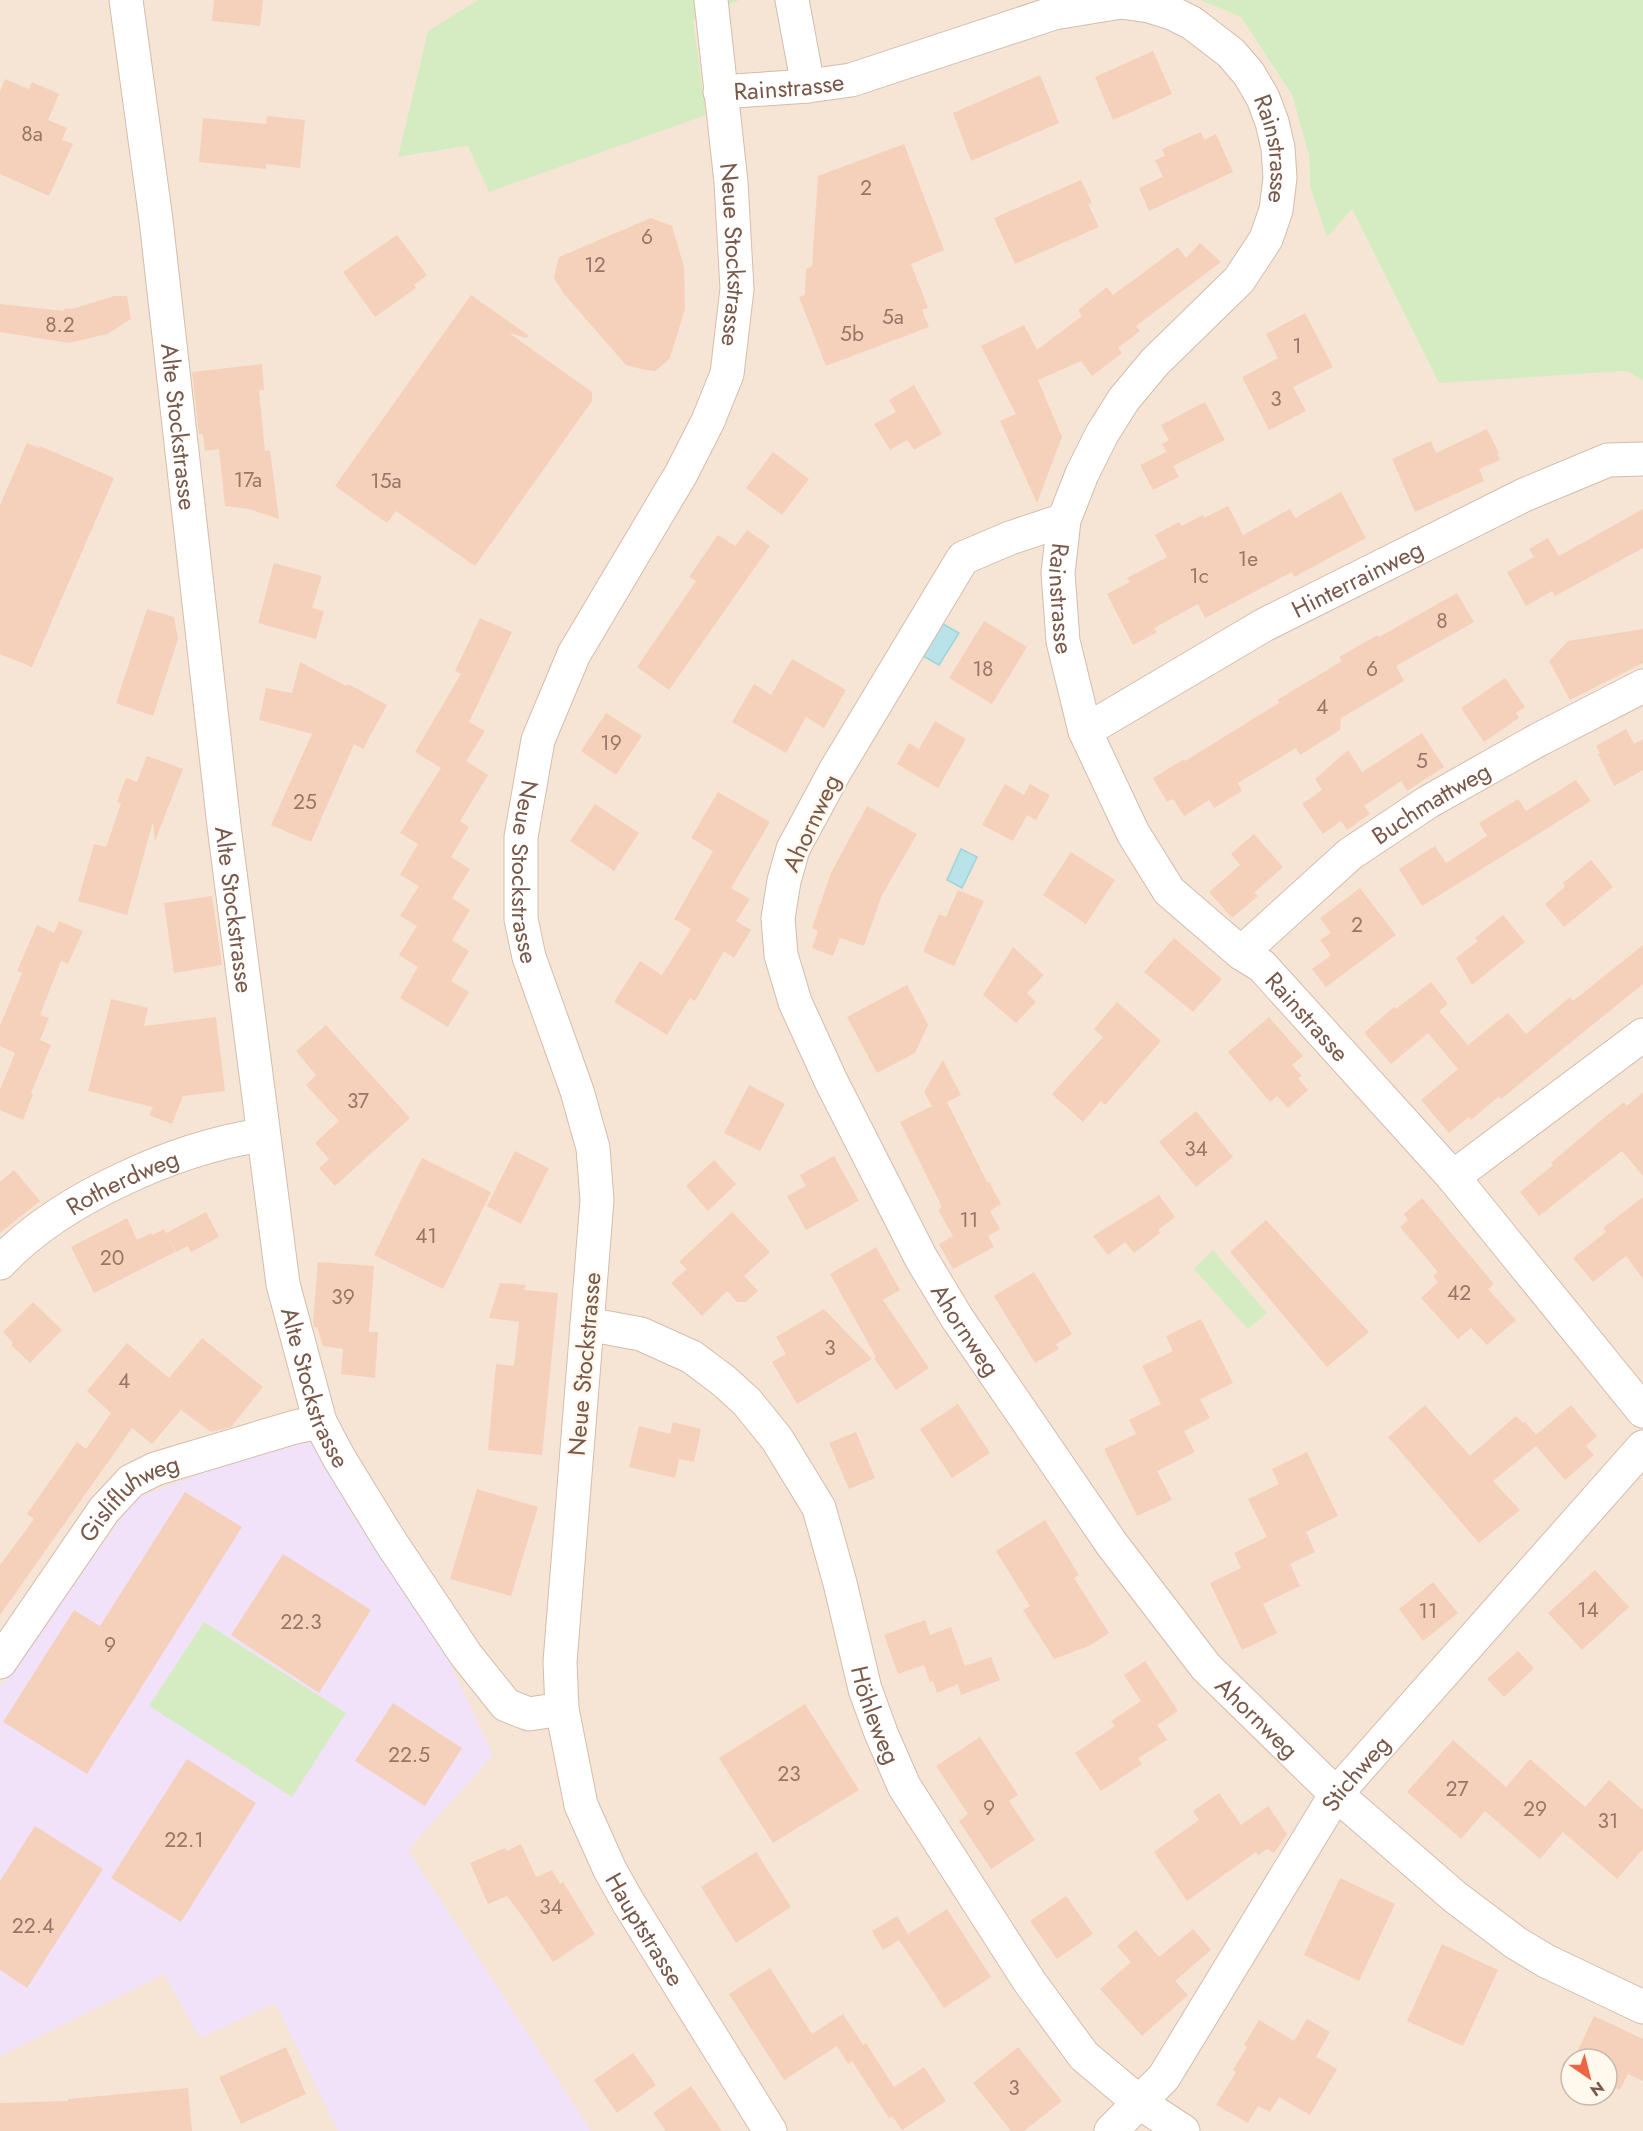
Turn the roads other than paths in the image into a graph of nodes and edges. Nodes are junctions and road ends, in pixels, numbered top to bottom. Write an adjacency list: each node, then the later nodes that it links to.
1 (126, 0): 12 (street, Alte Stockstrasse)
2 (711, 0): 5 (street, Neue Stockstrasse)
3 (792, 0): 4 (street)
4 (808, 86): 5 (street, Rainstrasse); 7 (street, Rainstrasse)
5 (720, 93): 15 (street, Neue Stockstrasse)
6 (1643, 459): 9 (street, Hinterrainweg)
7 (1064, 520): 9 (street, Rainstrasse); 21 (street, Ahornweg)
8 (1643, 686): 10 (street, Buchmattweg)
9 (1084, 731): 10 (street, Rainstrasse)
10 (1241, 953): 13 (street, Rainstrasse)
11 (1643, 1035): 13 (street)
12 (263, 1135): 14 (street, Rotherdweg); 17 (street, Alte Stockstrasse)
13 (1453, 1176): 16 (street, Rainstrasse)
14 (0, 1263)
15 (587, 1324): 20 (street, Neue Stockstrasse); 23 (street, Höhleweg)
16 (1643, 1411)
17 (320, 1422): 19 (street, Gislifluhweg); 20 (street, Alte Stockstrasse)
18 (1643, 1447): 21 (street, Stichweg)
19 (0, 1662)
20 (562, 1709): 24 (street, Hauptstrasse)
21 (1336, 1794): 22 (street, Ahornweg); 23 (street, Stichweg)
22 (1643, 2007)
23 (1140, 2103): 25 (street, Stichweg); 26 (street, Höhleweg)
24 (770, 2131)
25 (1111, 2131)
26 (1183, 2131)

